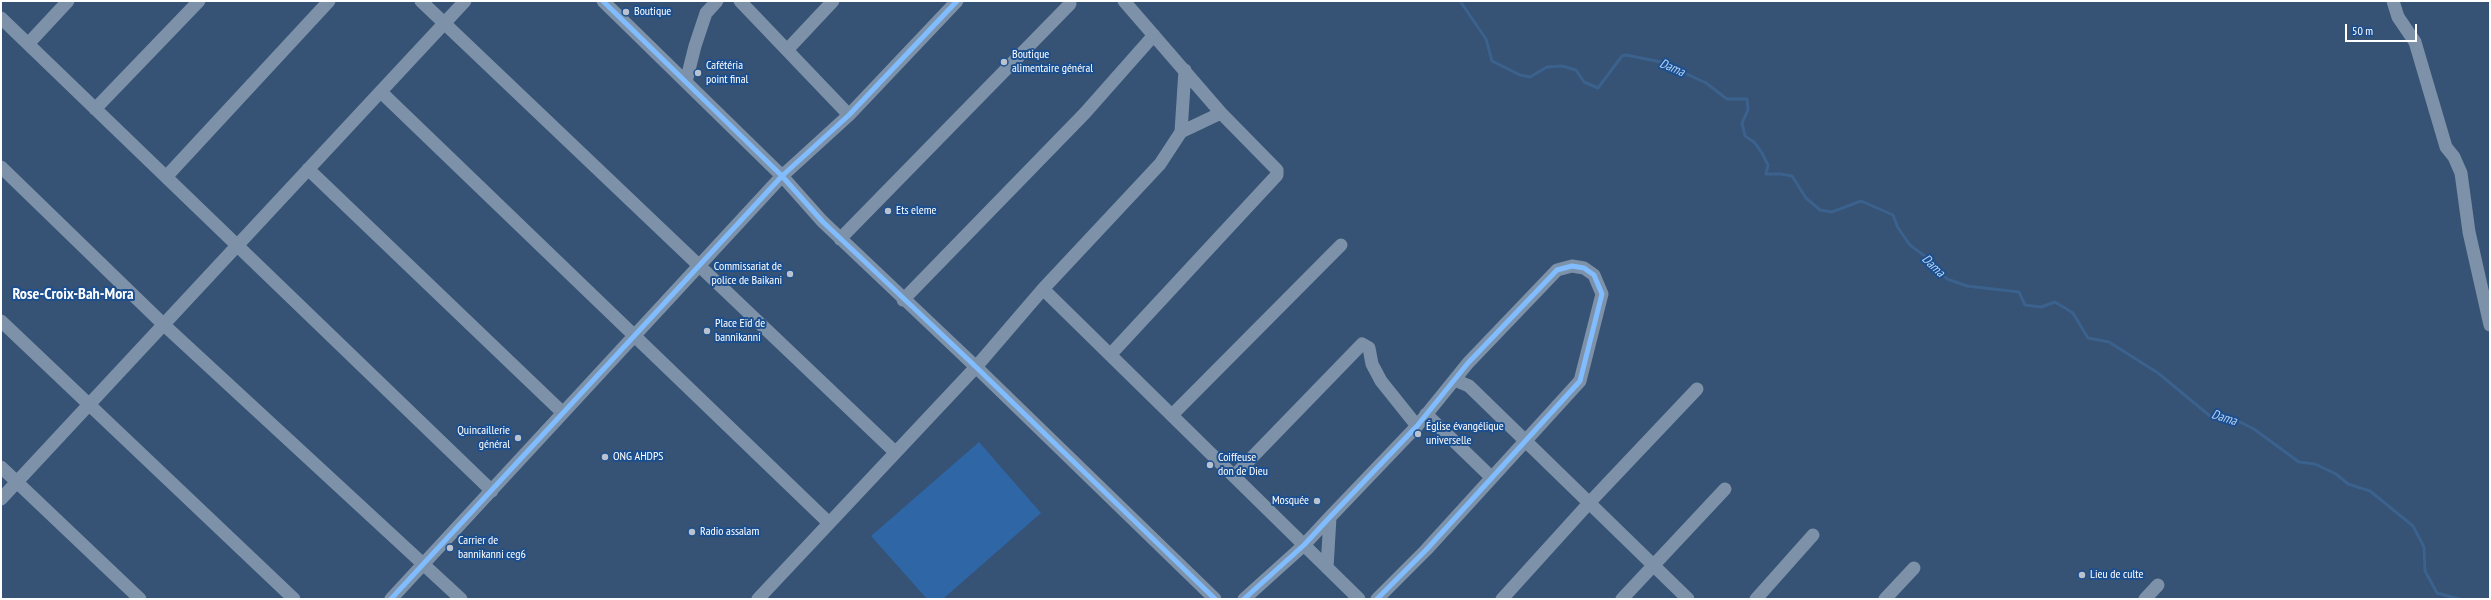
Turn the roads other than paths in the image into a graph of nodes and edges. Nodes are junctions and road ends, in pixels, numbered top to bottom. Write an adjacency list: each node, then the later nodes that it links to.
1 (68, 1): 17 (street)
2 (199, 1): 22 (street)
3 (329, 1): 29 (street)
4 (421, 1): 15 (street)
5 (465, 1): 15 (street)
6 (603, 1): 20 (street)
7 (717, 1): 20 (street)
8 (740, 1): 18 (street)
9 (833, 1): 18 (street)
10 (957, 1): 24 (street)
11 (1124, 1): 16 (street)
12 (2393, 1): 38 (street)
13 (1070, 4): 30 (street)
14 (1, 18): 17 (street)
15 (444, 23): 21 (street); 33 (street)
16 (1154, 35): 19 (street); 35 (street)
17 (28, 44): 22 (street)
18 (786, 50): 24 (street)
19 (1185, 70): 23 (street); 25 (street)
20 (686, 82): 28 (street)
21 (380, 92): 27 (street); 39 (street)
22 (95, 109): 29 (street)
23 (1221, 113): 25 (street); 40 (street)
24 (849, 115): 28 (street)
25 (1182, 132): 34 (street)
26 (1, 167): 37 (street)
27 (308, 169): 32 (street); 45 (street)
28 (782, 176): 30 (street); 33 (street)
29 (166, 177): 32 (street)
30 (840, 239): 35 (street)
31 (1341, 245): 47 (street)
32 (237, 246): 37 (street); 56 (street)
33 (699, 266): 39 (street); 50 (street)
34 (1043, 289): 40 (street); 41 (street)
35 (903, 300): 41 (street)
36 (1, 321): 44 (street)
37 (163, 324): 44 (street); 63 (street)
38 (2490, 325)
39 (635, 336): 45 (street); 60 (street)
40 (1110, 355): 47 (street)
41 (976, 367): 50 (street); 73 (street)
42 (1455, 380): 46 (street); 49 (street); 49 (street)
43 (1697, 389): 58 (street)
44 (88, 405): 54 (street); 69 (street)
45 (563, 413): 56 (street)
46 (1426, 414): 48 (street); 53 (street)
47 (1172, 415): 52 (street)
48 (1417, 426): 52 (street); 59 (street)
49 (1525, 441): 53 (street); 58 (street)
50 (896, 452): 60 (street)
51 (1, 467): 54 (street)
52 (1234, 476): 62 (street)
53 (1491, 477): 76 (street)
54 (17, 482): 57 (street); 68 (street)
55 (1725, 489): 64 (street)
56 (492, 491): 63 (street)
57 (1, 499)
58 (1590, 502): 64 (street); 77 (street)
59 (1330, 517): 62 (street); 65 (street)
60 (829, 523): 72 (street)
61 (1813, 535): 80 (street)
62 (1304, 545): 65 (street); 74 (street)
63 (424, 565): 70 (street); 71 (street)
64 (1653, 566): 78 (street); 79 (street)
65 (1327, 568): 75 (street)
66 (1914, 568): 81 (street)
67 (2158, 584): 82 (street)
68 (140, 599)
69 (294, 599)
70 (391, 599)
71 (461, 599)
72 (758, 599)
73 (1215, 599)
74 (1244, 599)
75 (1359, 599)
76 (1377, 599)
77 (1502, 599)
78 (1622, 599)
79 (1688, 599)
80 (1756, 599)
81 (1885, 599)
82 (2144, 599)

